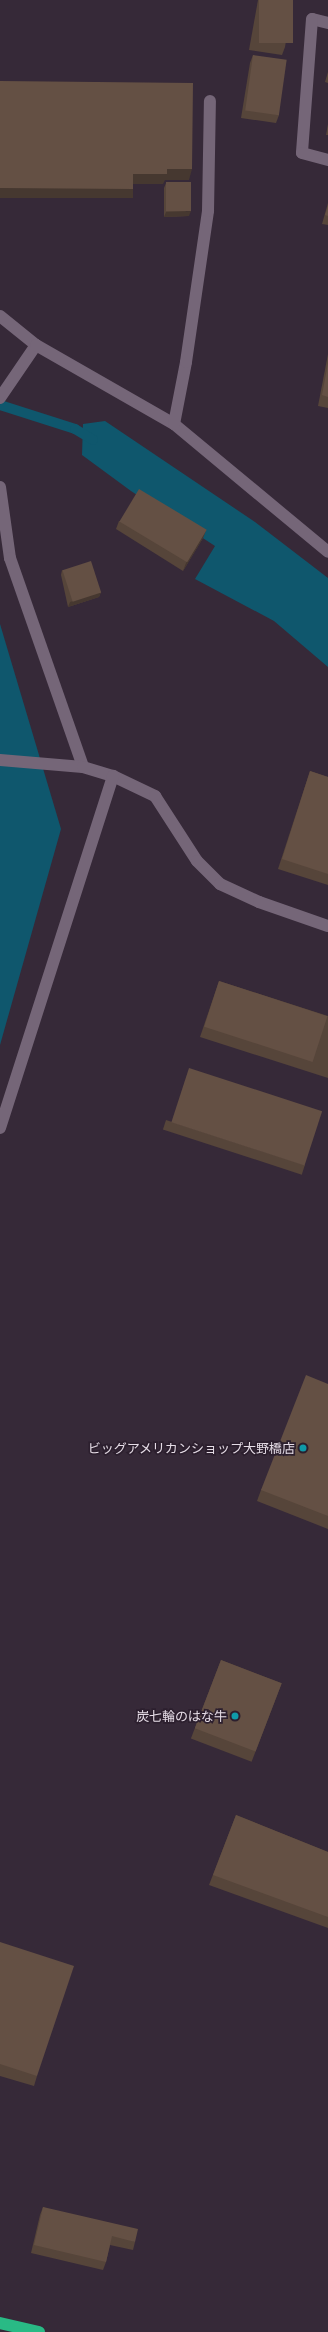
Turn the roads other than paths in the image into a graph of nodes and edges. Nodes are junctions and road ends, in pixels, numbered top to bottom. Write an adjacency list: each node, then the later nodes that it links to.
1 (328, 23): 3 (street)
2 (210, 101): 7 (street)
3 (328, 160)
4 (0, 316): 5 (street)
5 (36, 345): 6 (street); 7 (street)
6 (0, 398)
7 (174, 424): 9 (street)
8 (0, 487): 11 (street)
9 (328, 552)
10 (0, 760): 11 (street)
11 (83, 767): 12 (street)
12 (113, 776): 13 (street); 14 (street)
13 (328, 926)
14 (0, 1128)
15 (0, 2323): 16 (highway)
16 (39, 2332)

